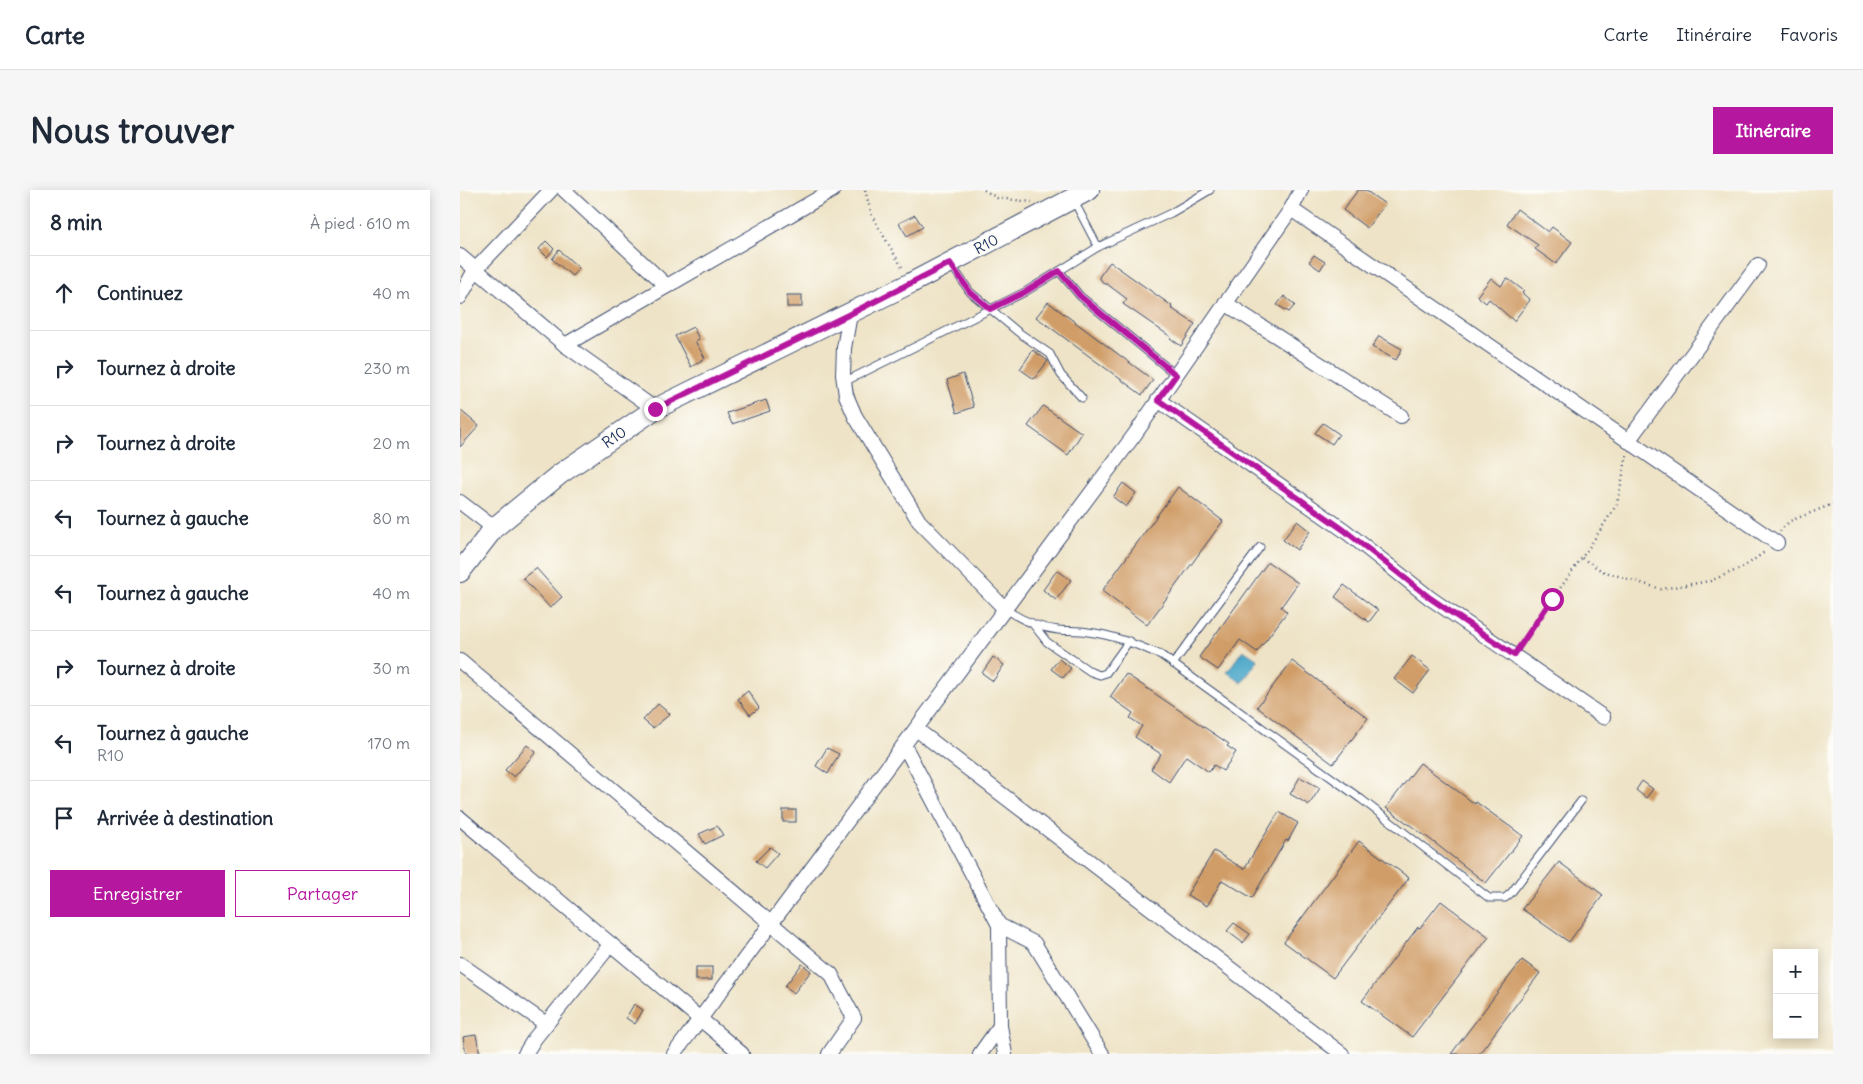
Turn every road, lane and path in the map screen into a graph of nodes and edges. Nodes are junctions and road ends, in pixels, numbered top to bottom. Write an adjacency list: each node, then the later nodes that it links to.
1 (551, 190): 15 (street)
2 (564, 190): 18 (street)
3 (833, 190): 18 (street)
4 (865, 190): 17 (path)
5 (984, 190): 9 (path)
6 (1210, 190): 11 (lane)
7 (1301, 190): 10 (street)
8 (1085, 192): 11 (lane); 13 (main road, R10)
9 (1034, 202)
10 (1290, 209): 20 (street); 30 (street)
11 (1098, 247): 16 (lane)
12 (460, 256): 15 (street)
13 (950, 263): 17 (main road, R10); 21 (lane)
14 (1758, 265): 30 (street)
15 (475, 270): 19 (street); 23 (street)
16 (1059, 271): 21 (lane); 24 (lane)
17 (911, 283): 22 (main road, R10)
18 (668, 286): 23 (street)
19 (460, 297)
20 (1225, 303): 24 (street); 29 (street)
21 (990, 309): 25 (lane); 26 (lane)
22 (850, 314): 25 (street); 28 (main road, R10)
23 (564, 346): 28 (street)
24 (1176, 375): 27 (street)
25 (844, 382): 38 (street)
26 (1082, 398)
27 (1158, 400): 38 (street); 41 (street)
28 (655, 409): 33 (main road, R10)
29 (1401, 416)
30 (1628, 441): 34 (street); 36 (path)
31 (460, 502): 33 (street)
32 (1833, 504): 34 (path)
33 (494, 528): 37 (main road, R10)
34 (1774, 541): 36 (path)
35 (1260, 547): 43 (lane)
36 (1582, 558): 41 (path)
37 (460, 572)
38 (1005, 609): 39 (lane); 45 (street)
39 (1032, 623): 40 (lane); 40 (lane)
40 (1129, 641): 43 (lane)
41 (1514, 655): 44 (street)
42 (460, 660): 49 (street)
43 (1173, 664): 47 (lane)
44 (1603, 716)
45 (916, 729): 46 (street); 63 (street)
46 (904, 745): 49 (street); 50 (street)
47 (1581, 801)
48 (462, 822): 51 (street)
49 (772, 922): 53 (street); 59 (street)
50 (999, 925): 55 (street); 62 (street)
51 (611, 944): 53 (street); 54 (street)
52 (460, 964): 54 (street)
53 (700, 1019): 57 (street); 58 (street)
54 (546, 1024): 56 (street)
55 (1000, 1026): 60 (street); 61 (street)
56 (525, 1054)
57 (674, 1054)
58 (742, 1054)
59 (829, 1054)
60 (980, 1054)
61 (1006, 1054)
62 (1102, 1054)
63 (1342, 1054)

